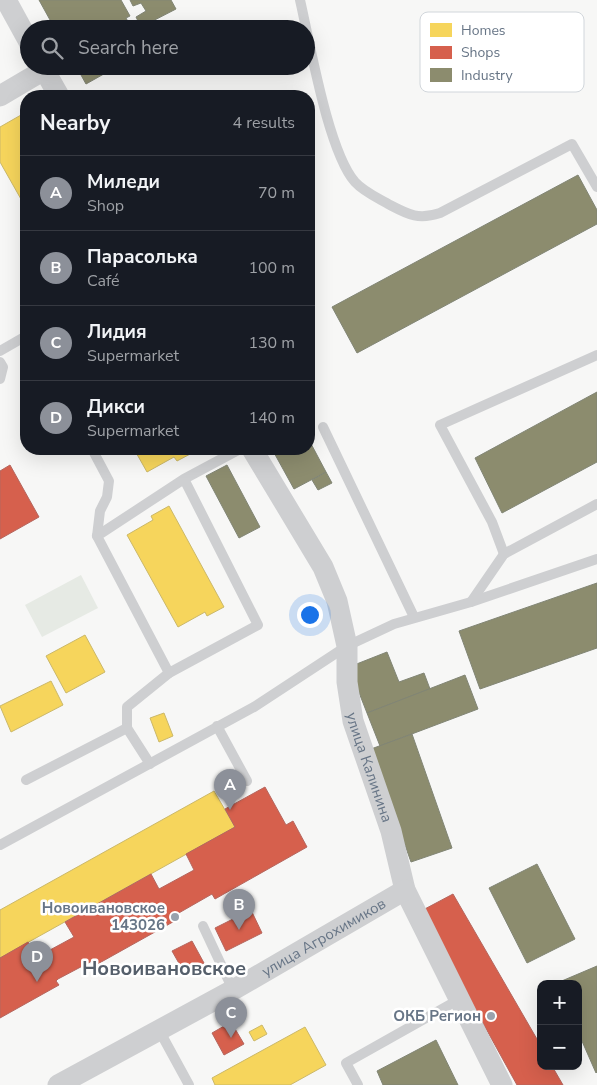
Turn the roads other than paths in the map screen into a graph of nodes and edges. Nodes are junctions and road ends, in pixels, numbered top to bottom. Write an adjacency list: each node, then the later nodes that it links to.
1 (6, 0): 4 (street)
2 (300, 0): 3 (lane)
3 (305, 20)
4 (20, 26)
5 (315, 62): 10 (lane)
6 (32, 75): 9 (street)
7 (47, 75): 8 (street)
8 (56, 90)
9 (0, 96)
10 (597, 187)
11 (20, 339): 12 (lane)
12 (0, 351)
13 (597, 355): 23 (lane)
14 (0, 362): 15 (lane)
15 (0, 379)
16 (323, 426): 26 (lane)
17 (95, 455): 22 (lane)
18 (229, 455): 20 (lane)
19 (256, 455): 27 (street, улица Калинина)
20 (184, 479): 22 (lane); 28 (lane)
21 (597, 504): 23 (lane)
22 (97, 536): 28 (lane)
23 (504, 554): 25 (lane)
24 (597, 559): 25 (lane)
25 (471, 602): 26 (lane)
26 (414, 618): 27 (lane)
27 (346, 646): 29 (lane); 35 (street, улица Калинина)
28 (169, 673): 30 (lane)
29 (217, 726): 31 (lane); 33 (lane)
30 (127, 728): 31 (lane); 32 (lane)
31 (150, 764): 34 (lane)
32 (26, 780)
33 (247, 781)
34 (0, 845)
35 (405, 890): 37 (street, улица Агрохимиков); 38 (street, улица Калинина)
36 (203, 926): 37 (lane)
37 (233, 990): 39 (street, улица Агрохимиков)
38 (458, 1000): 42 (lane); 43 (street, улица Калинина)
39 (159, 1030): 40 (street, улица Агрохимиков); 41 (lane)
40 (58, 1085)
41 (189, 1085)
42 (358, 1085)
43 (502, 1085)

